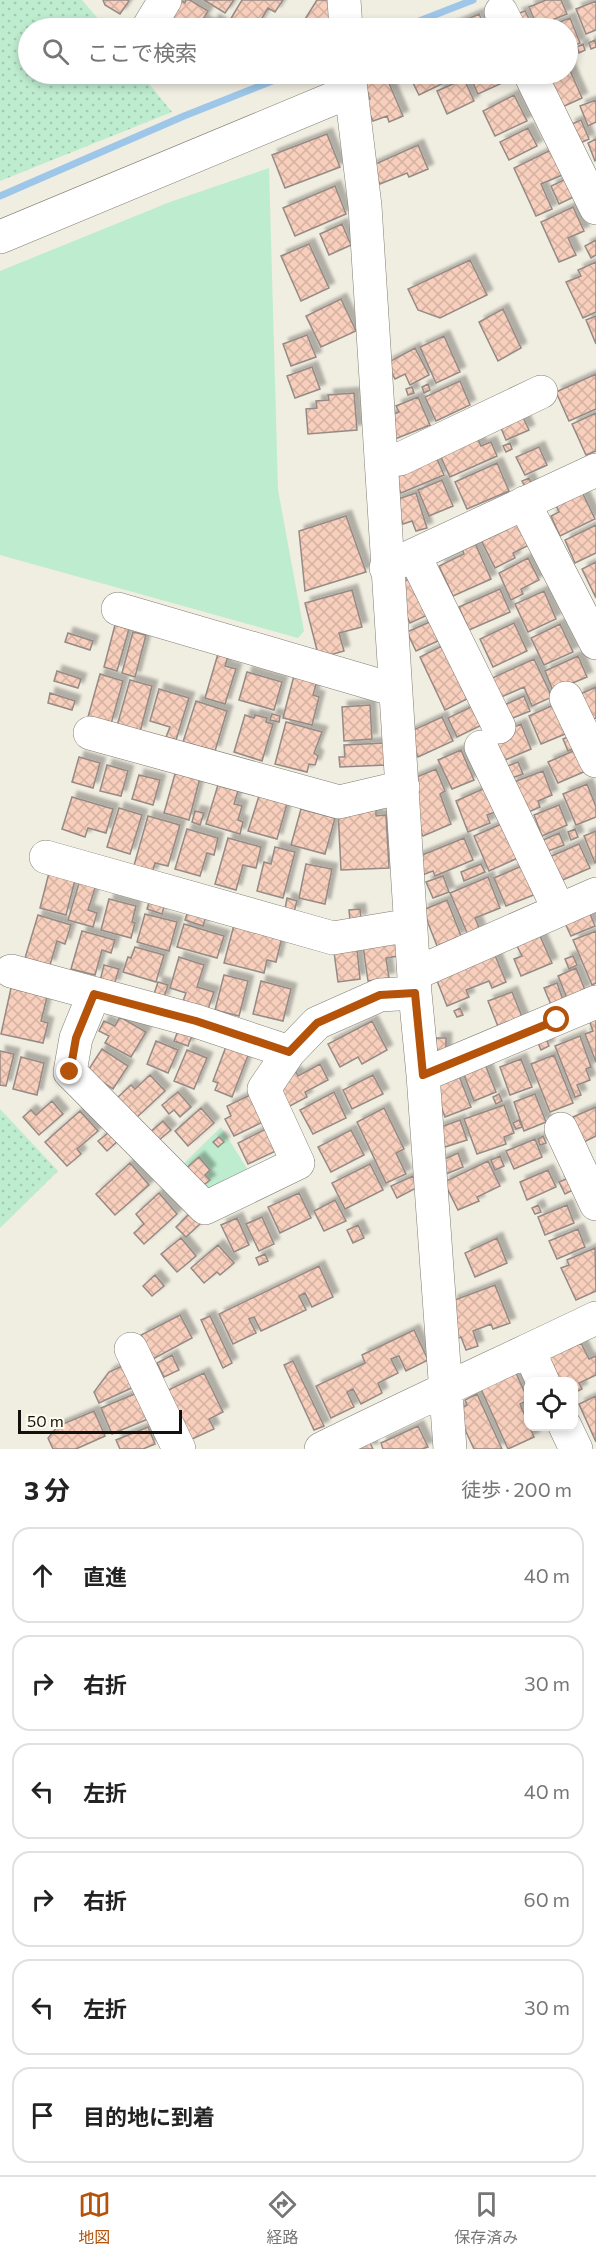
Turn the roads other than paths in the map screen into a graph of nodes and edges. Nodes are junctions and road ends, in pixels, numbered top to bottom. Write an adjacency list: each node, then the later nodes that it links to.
1 (165, 0): 3 (street)
2 (344, 0): 4 (street)
3 (154, 18)
4 (345, 18)
5 (345, 84): 9 (street)
6 (350, 84): 11 (street)
7 (535, 84): 8 (street)
8 (596, 208)
9 (0, 237)
10 (541, 392): 11 (street)
11 (381, 462): 14 (street)
12 (596, 470): 13 (street)
13 (524, 503): 14 (street); 16 (street)
14 (400, 562): 17 (street); 24 (street)
15 (118, 609): 17 (street)
16 (596, 643)
17 (395, 690): 21 (street)
18 (566, 698): 20 (street)
19 (90, 733): 21 (street)
20 (596, 761)
21 (402, 787): 25 (street)
22 (46, 857): 25 (street)
23 (596, 894): 24 (street)
24 (559, 910): 27 (street)
25 (411, 925): 27 (street)
26 (11, 971): 28 (street)
27 (415, 984): 30 (street); 31 (street)
28 (94, 994): 30 (street); 30 (street)
29 (596, 1002): 31 (street)
30 (289, 1052)
31 (423, 1075): 38 (street)
32 (577, 1145): 33 (street)
33 (596, 1204)
34 (596, 1318): 36 (street)
35 (131, 1348): 40 (street)
36 (528, 1351): 37 (street); 38 (street)
37 (541, 1377)
38 (446, 1388): 41 (street); 42 (street)
39 (567, 1431): 43 (street)
40 (179, 1449)
41 (321, 1449)
42 (450, 1449)
43 (576, 1449)

